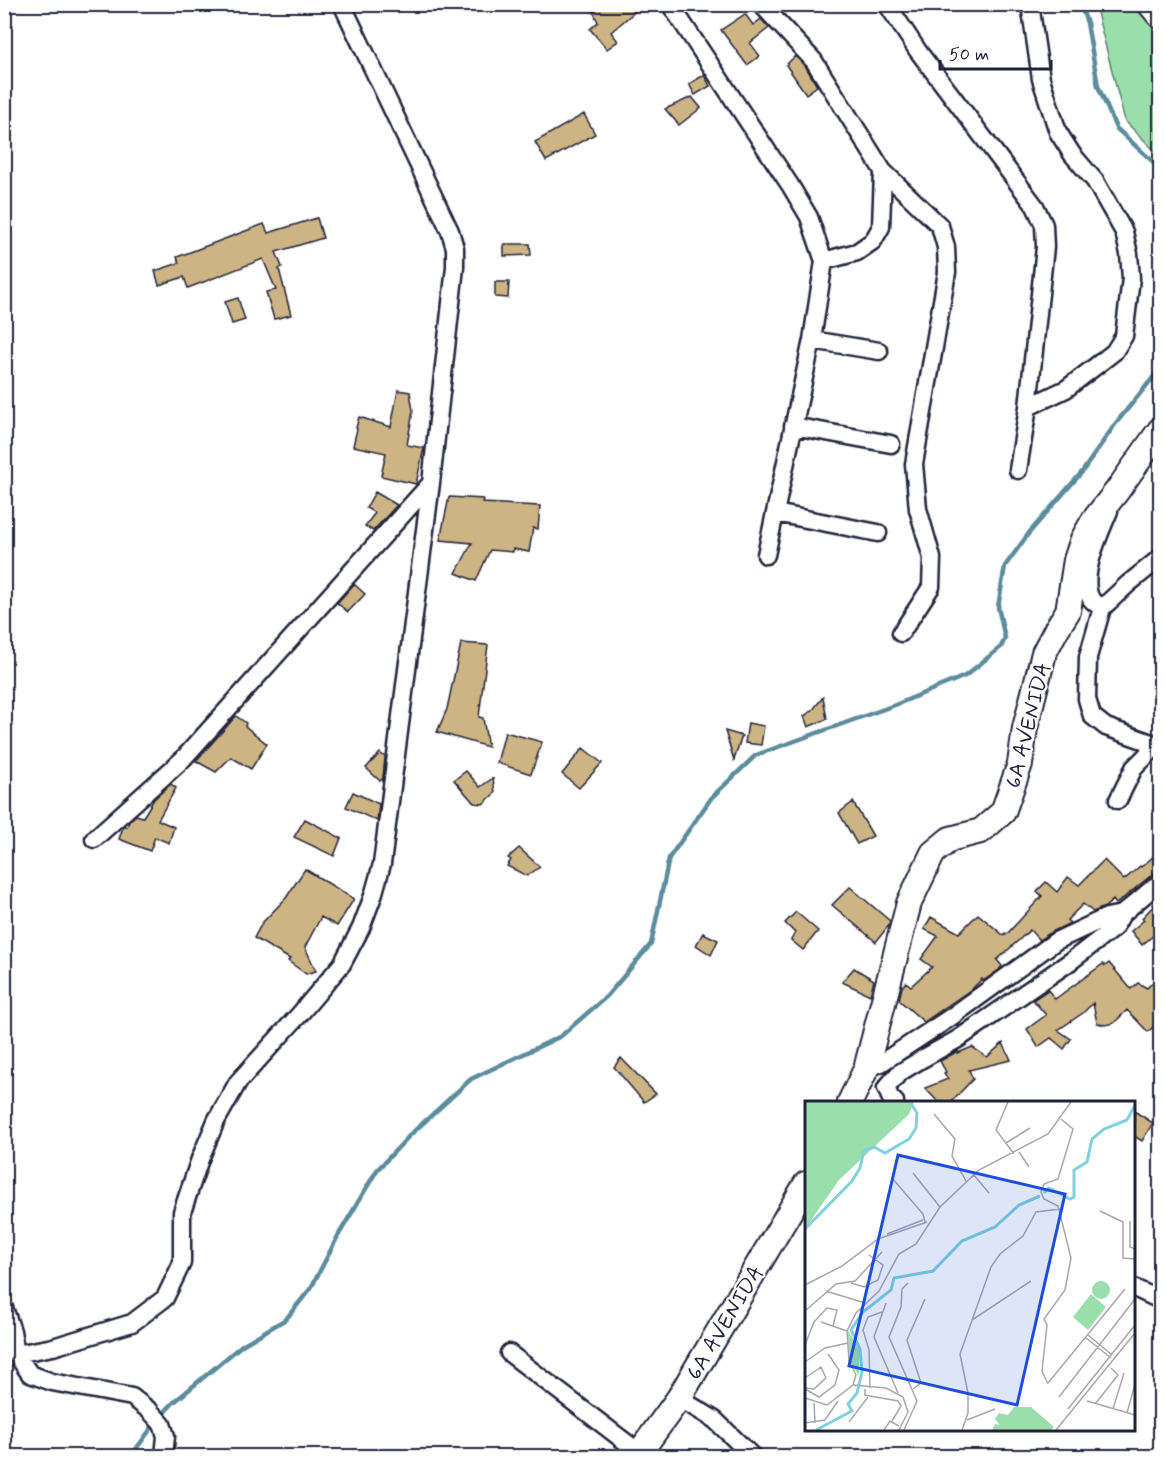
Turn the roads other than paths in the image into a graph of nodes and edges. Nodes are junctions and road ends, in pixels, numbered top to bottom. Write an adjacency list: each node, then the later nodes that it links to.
1 (342, 4): 17 (street)
2 (670, 4): 9 (street)
3 (761, 4): 8 (street)
4 (887, 4): 12 (street)
5 (1030, 4): 12 (street)
6 (1150, 4): 7 (street)
7 (1161, 16)
8 (883, 171): 9 (street); 24 (street)
9 (824, 261): 10 (street)
10 (812, 340): 11 (street); 13 (street)
11 (879, 351)
12 (1028, 407): 16 (street)
13 (793, 426): 15 (street); 19 (street)
14 (1158, 437): 18 (street, 6A AVENIDA)
15 (891, 444)
16 (1018, 470)
17 (431, 483): 27 (street); 39 (street)
18 (1117, 491): 23 (street); 30 (street, 6A AVENIDA)
19 (775, 513): 20 (street); 21 (street)
20 (878, 533)
21 (766, 555)
22 (1161, 558): 23 (street)
23 (1102, 608): 25 (street)
24 (901, 633)
25 (1160, 744): 26 (street)
26 (1118, 800)
27 (94, 839)
28 (1161, 882): 29 (street)
29 (1122, 914): 30 (street); 31 (street)
30 (874, 1066): 31 (street); 32 (street, 6A AVENIDA)
31 (899, 1073): 33 (street)
32 (851, 1101)
33 (894, 1101)
34 (805, 1188): 40 (street, 6A AVENIDA)
35 (1135, 1288): 36 (street)
36 (1161, 1300)
37 (4, 1308): 39 (street)
38 (509, 1353): 41 (street)
39 (16, 1354): 42 (street)
40 (679, 1398): 41 (street, 6A AVENIDA); 43 (street)
41 (638, 1455)
42 (164, 1456)
43 (752, 1456)

